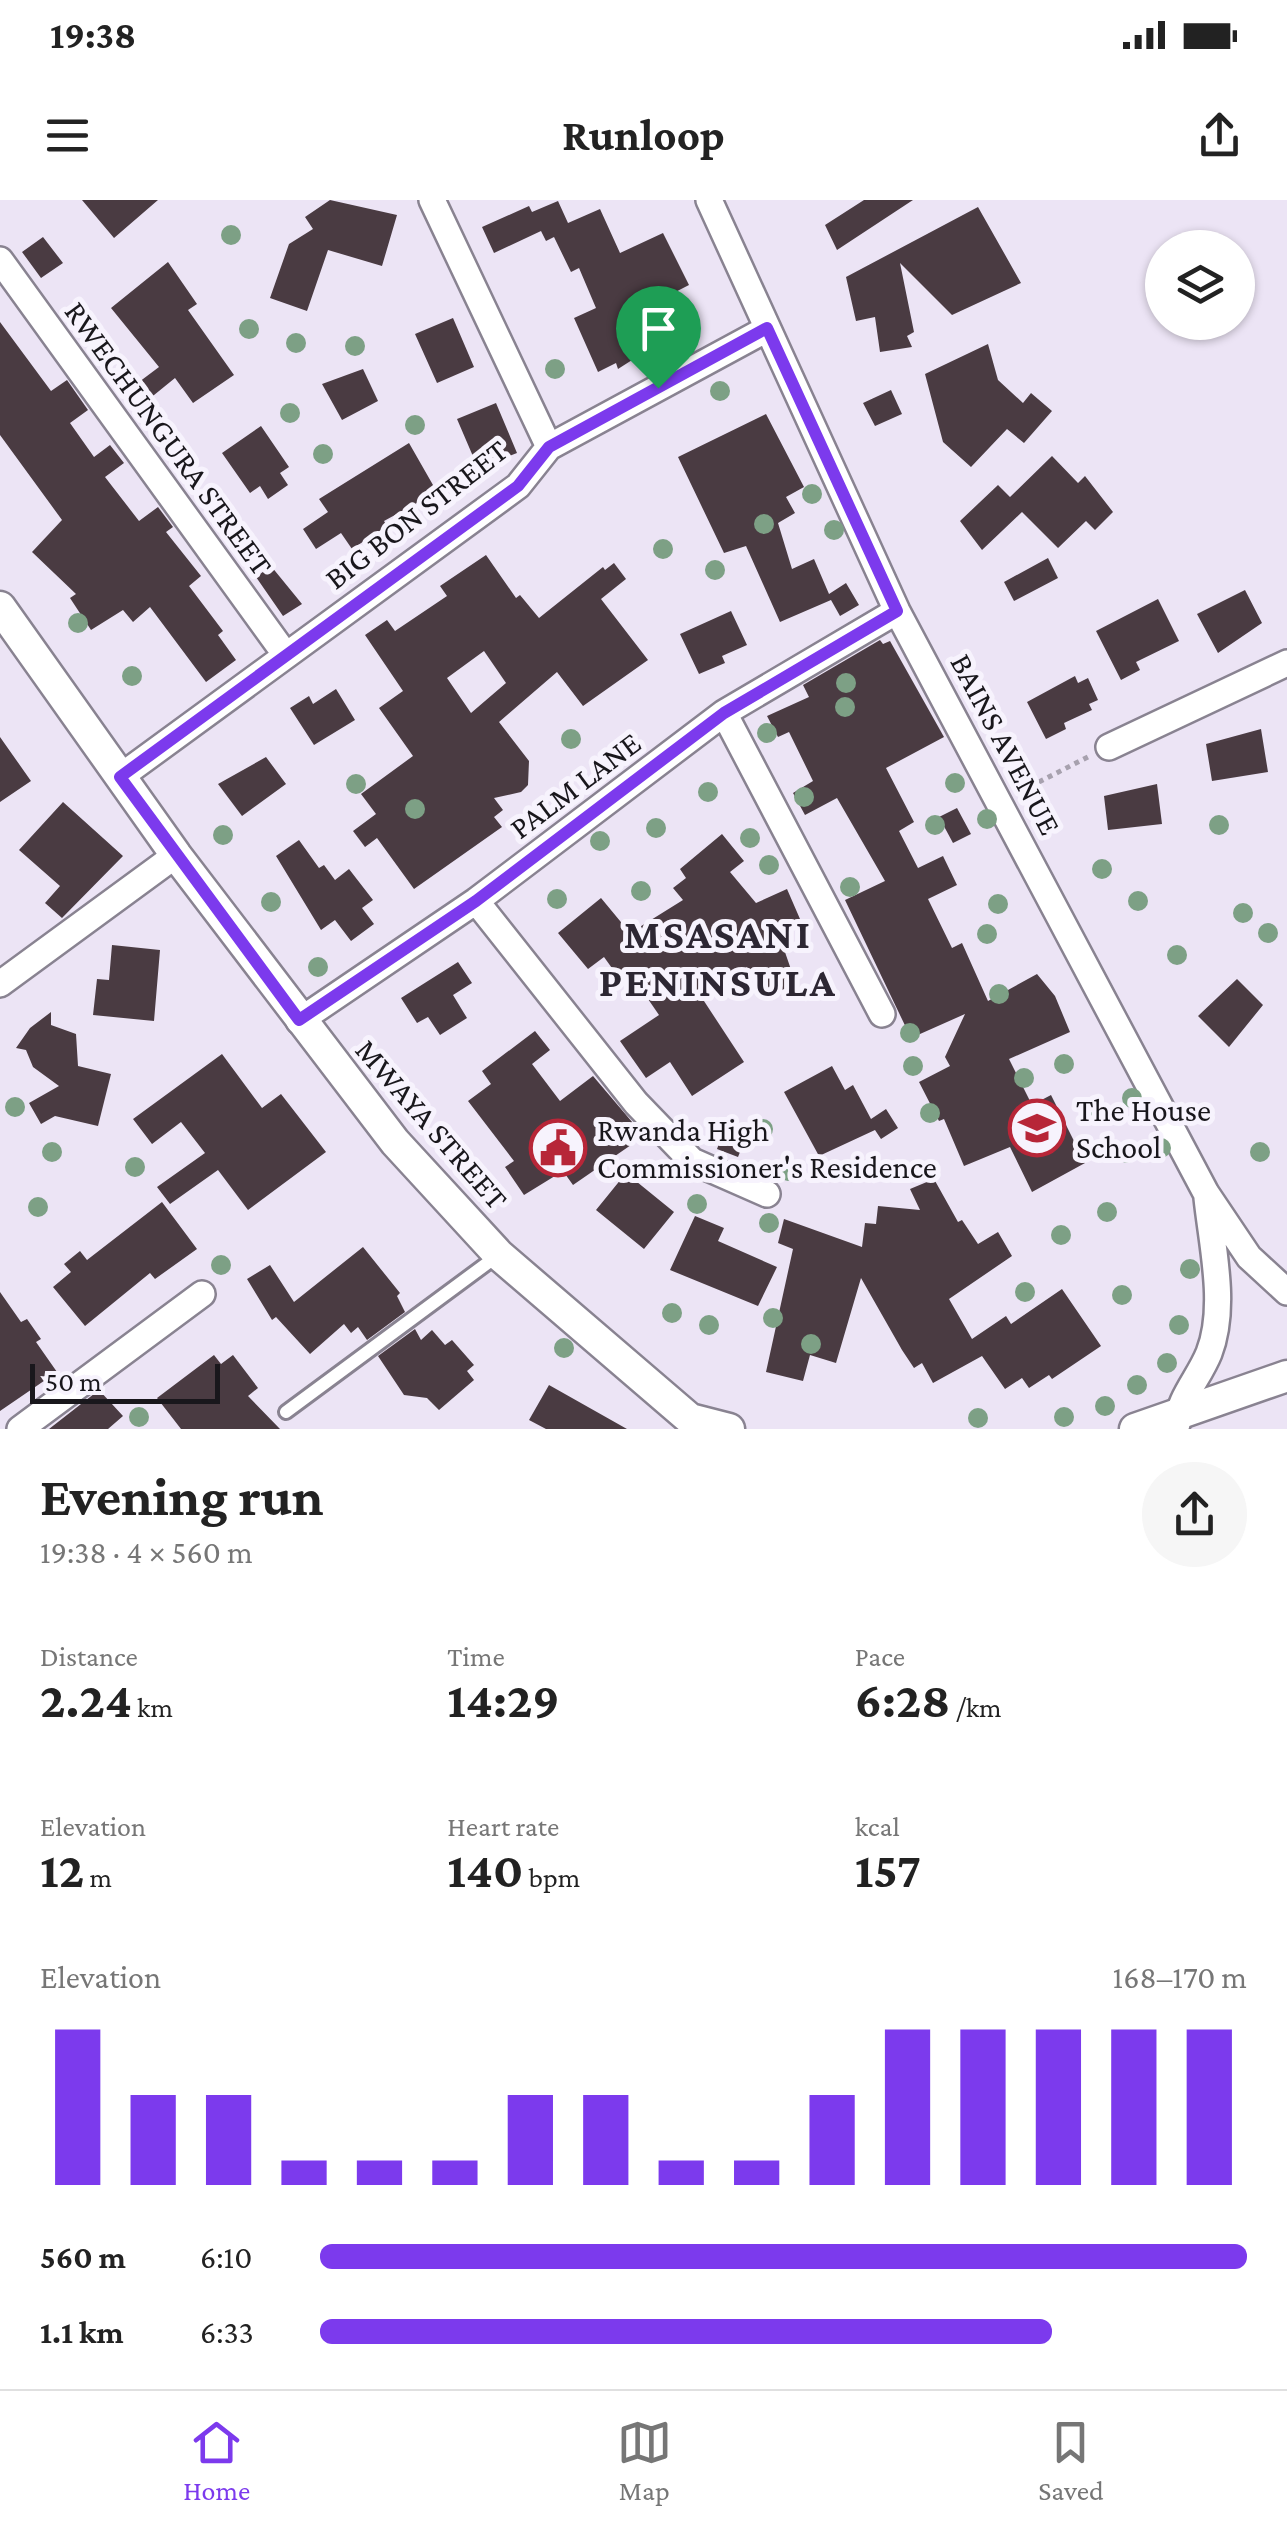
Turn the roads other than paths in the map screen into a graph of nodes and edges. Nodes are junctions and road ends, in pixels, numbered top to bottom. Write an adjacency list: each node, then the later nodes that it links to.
1 (432, 200): 5 (street)
2 (709, 200): 4 (street, BAINS AVENUE)
3 (0, 260): 8 (street, RWECHUNGURA STREET)
4 (767, 328): 5 (street, BIG BON STREET); 7 (street, BAINS AVENUE)
5 (549, 447): 8 (street, BIG BON STREET)
6 (0, 607): 12 (street, MWAYA STREET)
7 (897, 611): 10 (street, PALM LANE); 18 (street, BAINS AVENUE)
8 (285, 654): 12 (street, BIG BON STREET)
9 (1287, 663): 11 (street)
10 (724, 713): 14 (street, PALM LANE); 16 (street)
11 (1109, 747)
12 (120, 777): 13 (street, MWAYA STREET)
13 (176, 855): 15 (street); 17 (street, MWAYA STREET)
14 (476, 901): 17 (street, PALM LANE); 19 (street)
15 (0, 984)
16 (882, 1014)
17 (299, 1020): 20 (street, MWAYA STREET)
18 (1206, 1193): 21 (street, BAINS AVENUE); 25 (street)
19 (767, 1194)
20 (498, 1255): 24 (lane); 26 (street, MWAYA STREET)
21 (1287, 1292)
22 (202, 1294): 27 (street)
23 (1287, 1376): 25 (street)
24 (286, 1412)
25 (1177, 1420): 29 (street)
26 (687, 1424): 28 (street, MWAYA STREET)
27 (20, 1429)
28 (729, 1429)
29 (1134, 1429)

